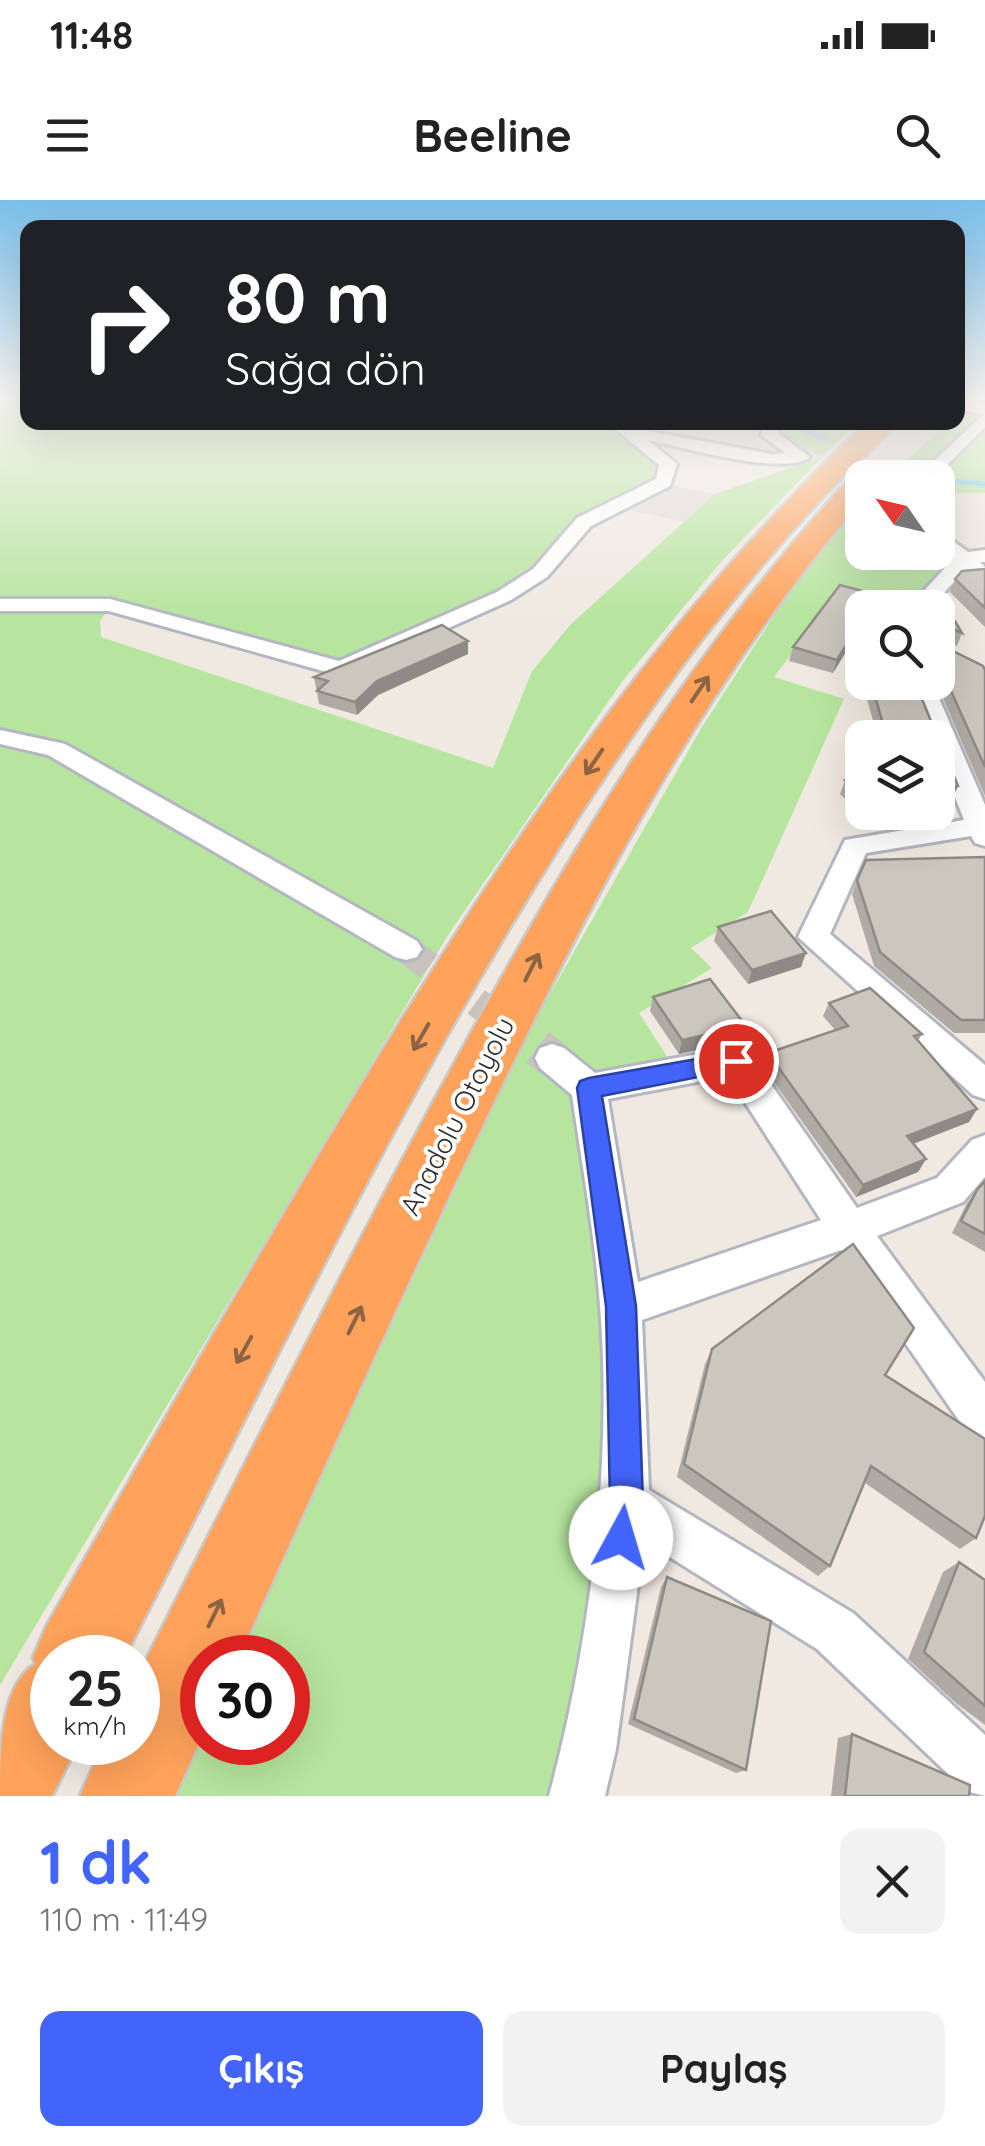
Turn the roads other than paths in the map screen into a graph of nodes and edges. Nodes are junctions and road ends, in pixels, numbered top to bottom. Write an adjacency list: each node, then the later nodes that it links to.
1 (667, 470): 7 (street)
2 (845, 478): 20 (highway, Anadolu Otoyolu, one-way to 20)
3 (845, 495): 24 (highway, Anadolu Otoyolu, one-way to 3)
4 (975, 557): 5 (street); 6 (street)
5 (985, 577)
6 (938, 590)
7 (0, 605)
8 (928, 700): 10 (street)
9 (0, 737): 11 (street)
10 (983, 829): 13 (street)
11 (406, 949)
12 (552, 1058): 14 (street)
13 (985, 1086)
14 (589, 1088): 16 (street); 17 (street)
15 (985, 1151): 16 (street)
16 (849, 1230): 17 (street); 18 (street)
17 (621, 1306): 19 (street)
18 (985, 1420)
19 (626, 1503): 22 (street); 25 (street)
20 (89, 1635)
21 (30, 1743): 23 (highway)
22 (985, 1772)
23 (2, 1796)
24 (127, 1796)
25 (578, 1796)

